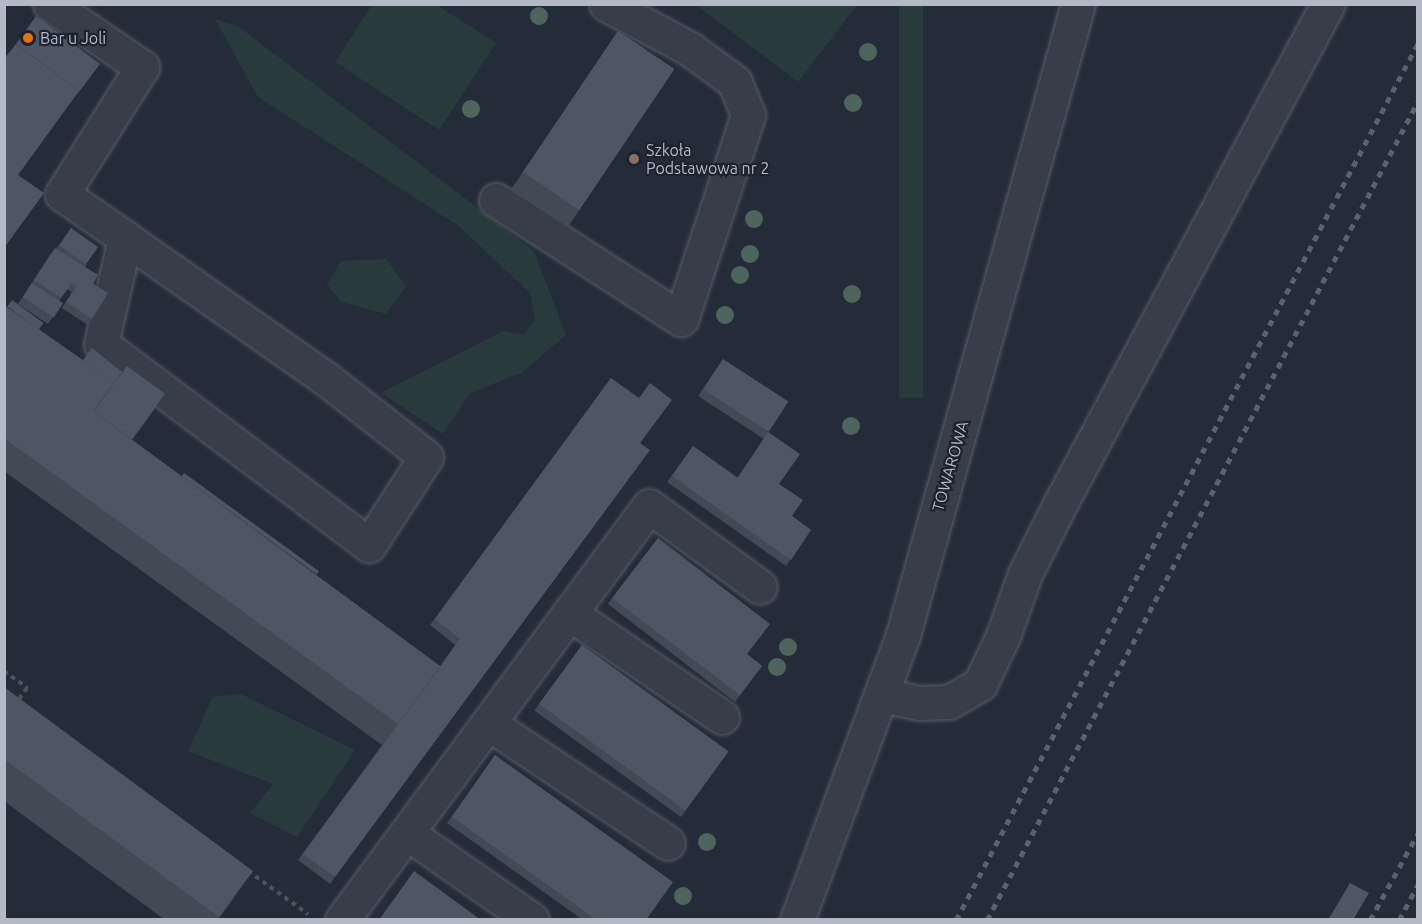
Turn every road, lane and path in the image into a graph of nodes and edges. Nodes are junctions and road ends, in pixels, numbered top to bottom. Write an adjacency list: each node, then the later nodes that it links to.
1 (50, 4): 6 (street)
2 (606, 4): 5 (street)
3 (1078, 4): 10 (street, TOWAROWA)
4 (1328, 4): 10 (street)
5 (496, 200)
6 (125, 238): 6 (street)
7 (760, 587): 8 (street)
8 (569, 614): 12 (street); 13 (street)
9 (4, 671): 11 (path)
10 (882, 695): 20 (street, TOWAROWA)
11 (27, 709)
12 (722, 717)
13 (488, 723): 14 (street); 15 (street)
14 (407, 833): 18 (street); 19 (street)
15 (668, 843)
16 (238, 863): 17 (path)
17 (315, 920)
18 (342, 920)
19 (532, 920)
20 (797, 920)

